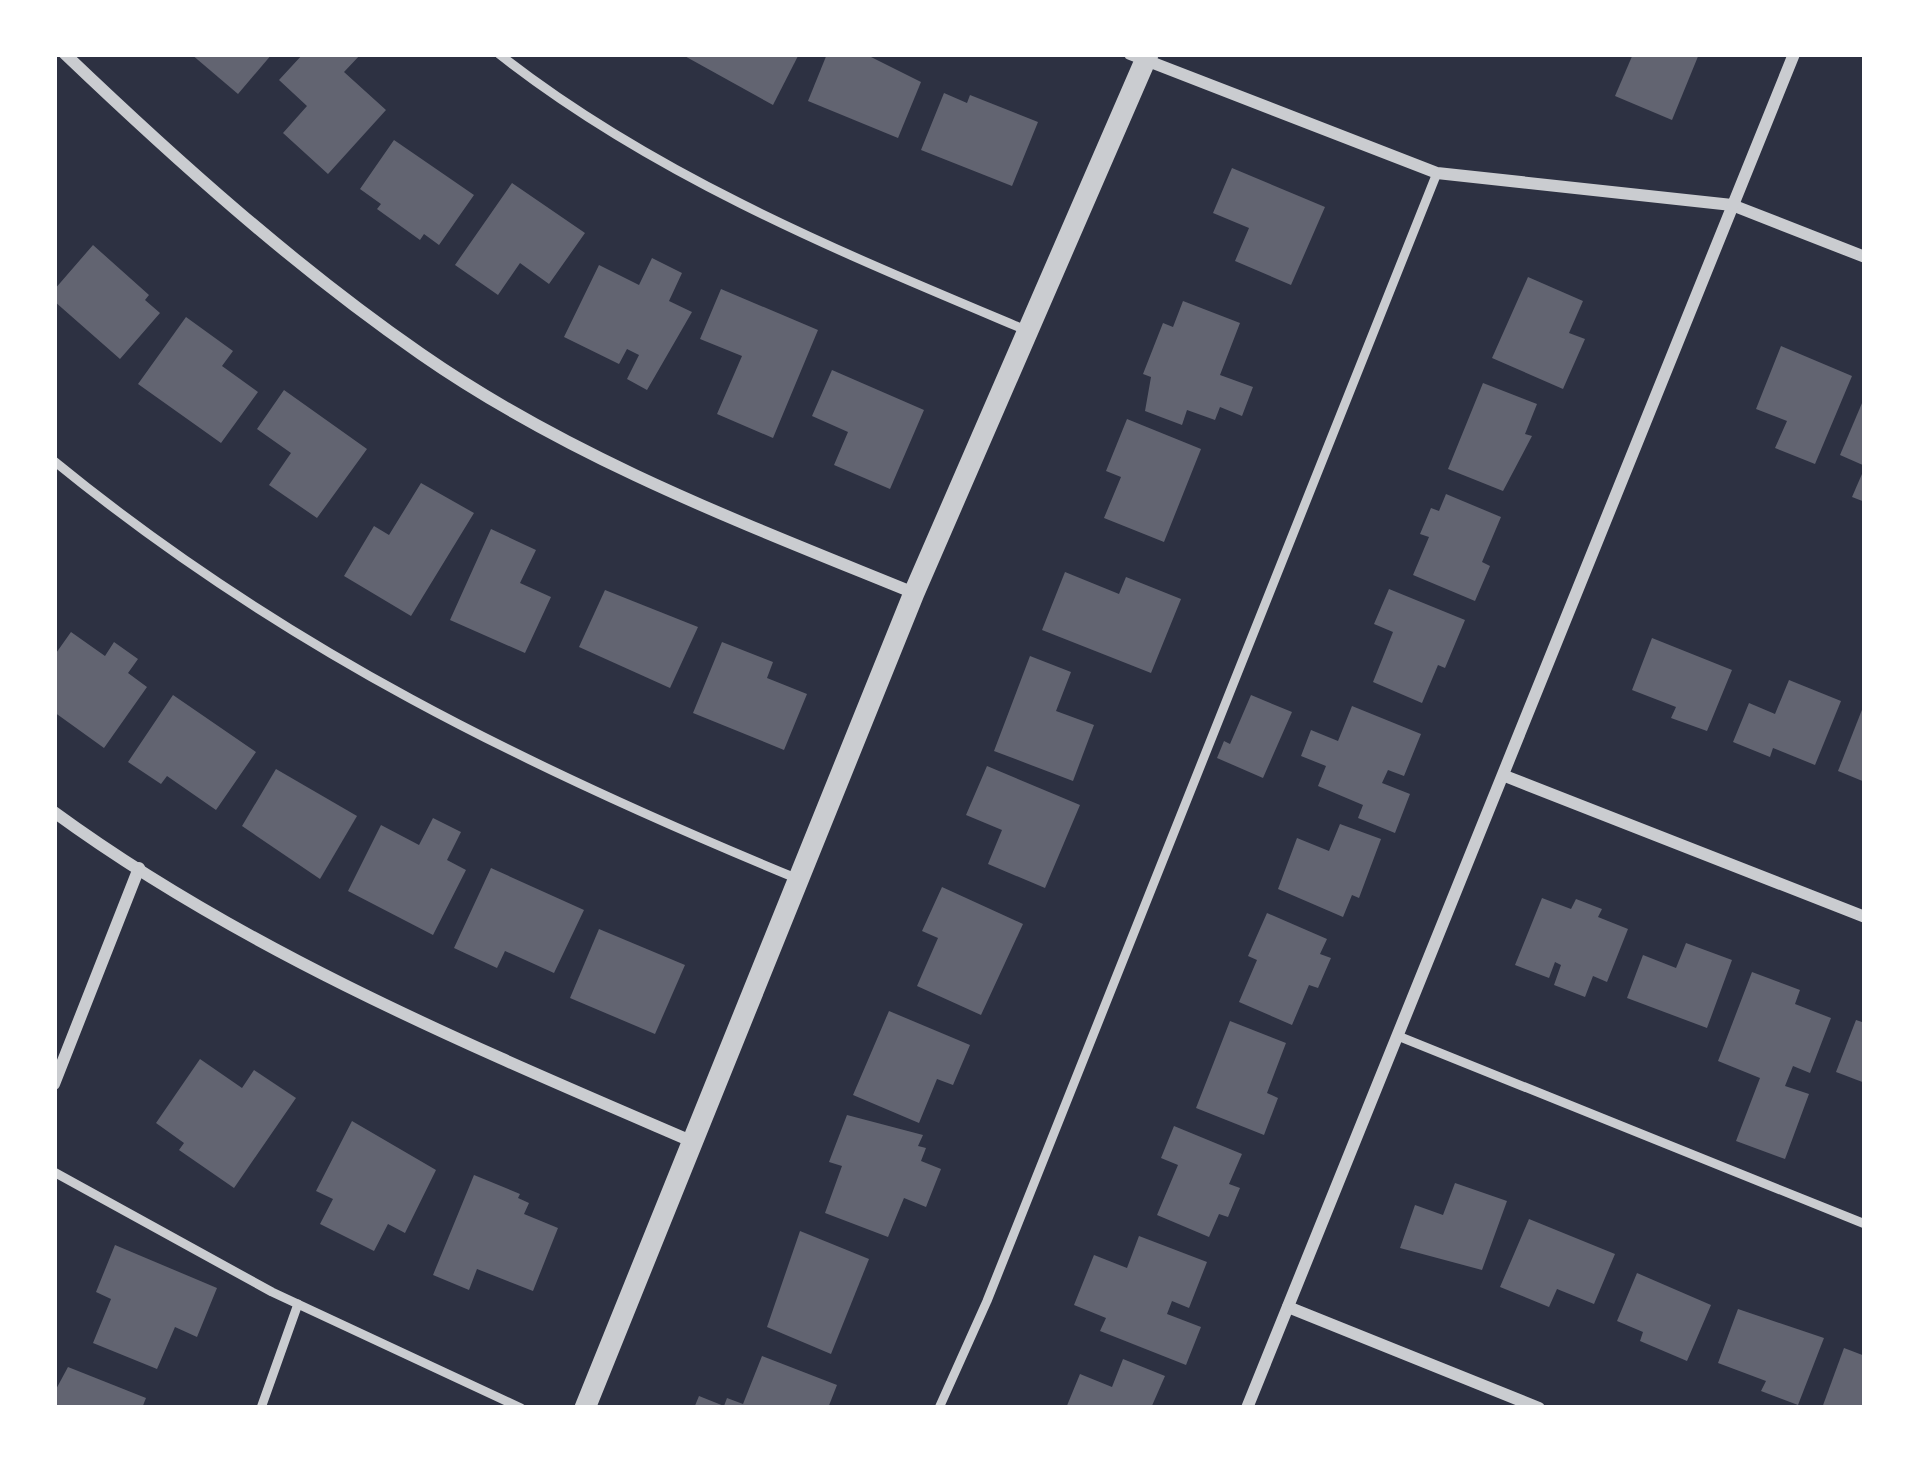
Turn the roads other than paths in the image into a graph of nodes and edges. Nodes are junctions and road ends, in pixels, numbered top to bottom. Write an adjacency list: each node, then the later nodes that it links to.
1 (64, 54): 10 (street)
2 (499, 54): 8 (lane)
3 (1794, 54): 6 (street)
4 (1141, 56): 5 (street); 8 (street)
5 (1437, 173): 6 (street); 26 (lane)
6 (1732, 205): 7 (street); 11 (street)
7 (1865, 257)
8 (1028, 331): 10 (street)
9 (54, 461): 14 (lane)
10 (914, 593): 14 (street)
11 (1505, 776): 15 (street); 16 (street)
12 (54, 812): 13 (street)
13 (139, 868): 17 (street); 18 (street)
14 (798, 879): 18 (street)
15 (1865, 917)
16 (1398, 1036): 20 (lane); 22 (street)
17 (54, 1084)
18 (692, 1141): 25 (street)
19 (54, 1172): 21 (lane)
20 (1865, 1224)
21 (298, 1304): 23 (lane); 24 (lane)
22 (1288, 1307): 27 (street); 28 (street)
23 (260, 1408)
24 (521, 1408)
25 (584, 1408)
26 (938, 1408)
27 (1247, 1408)
28 (1539, 1408)

